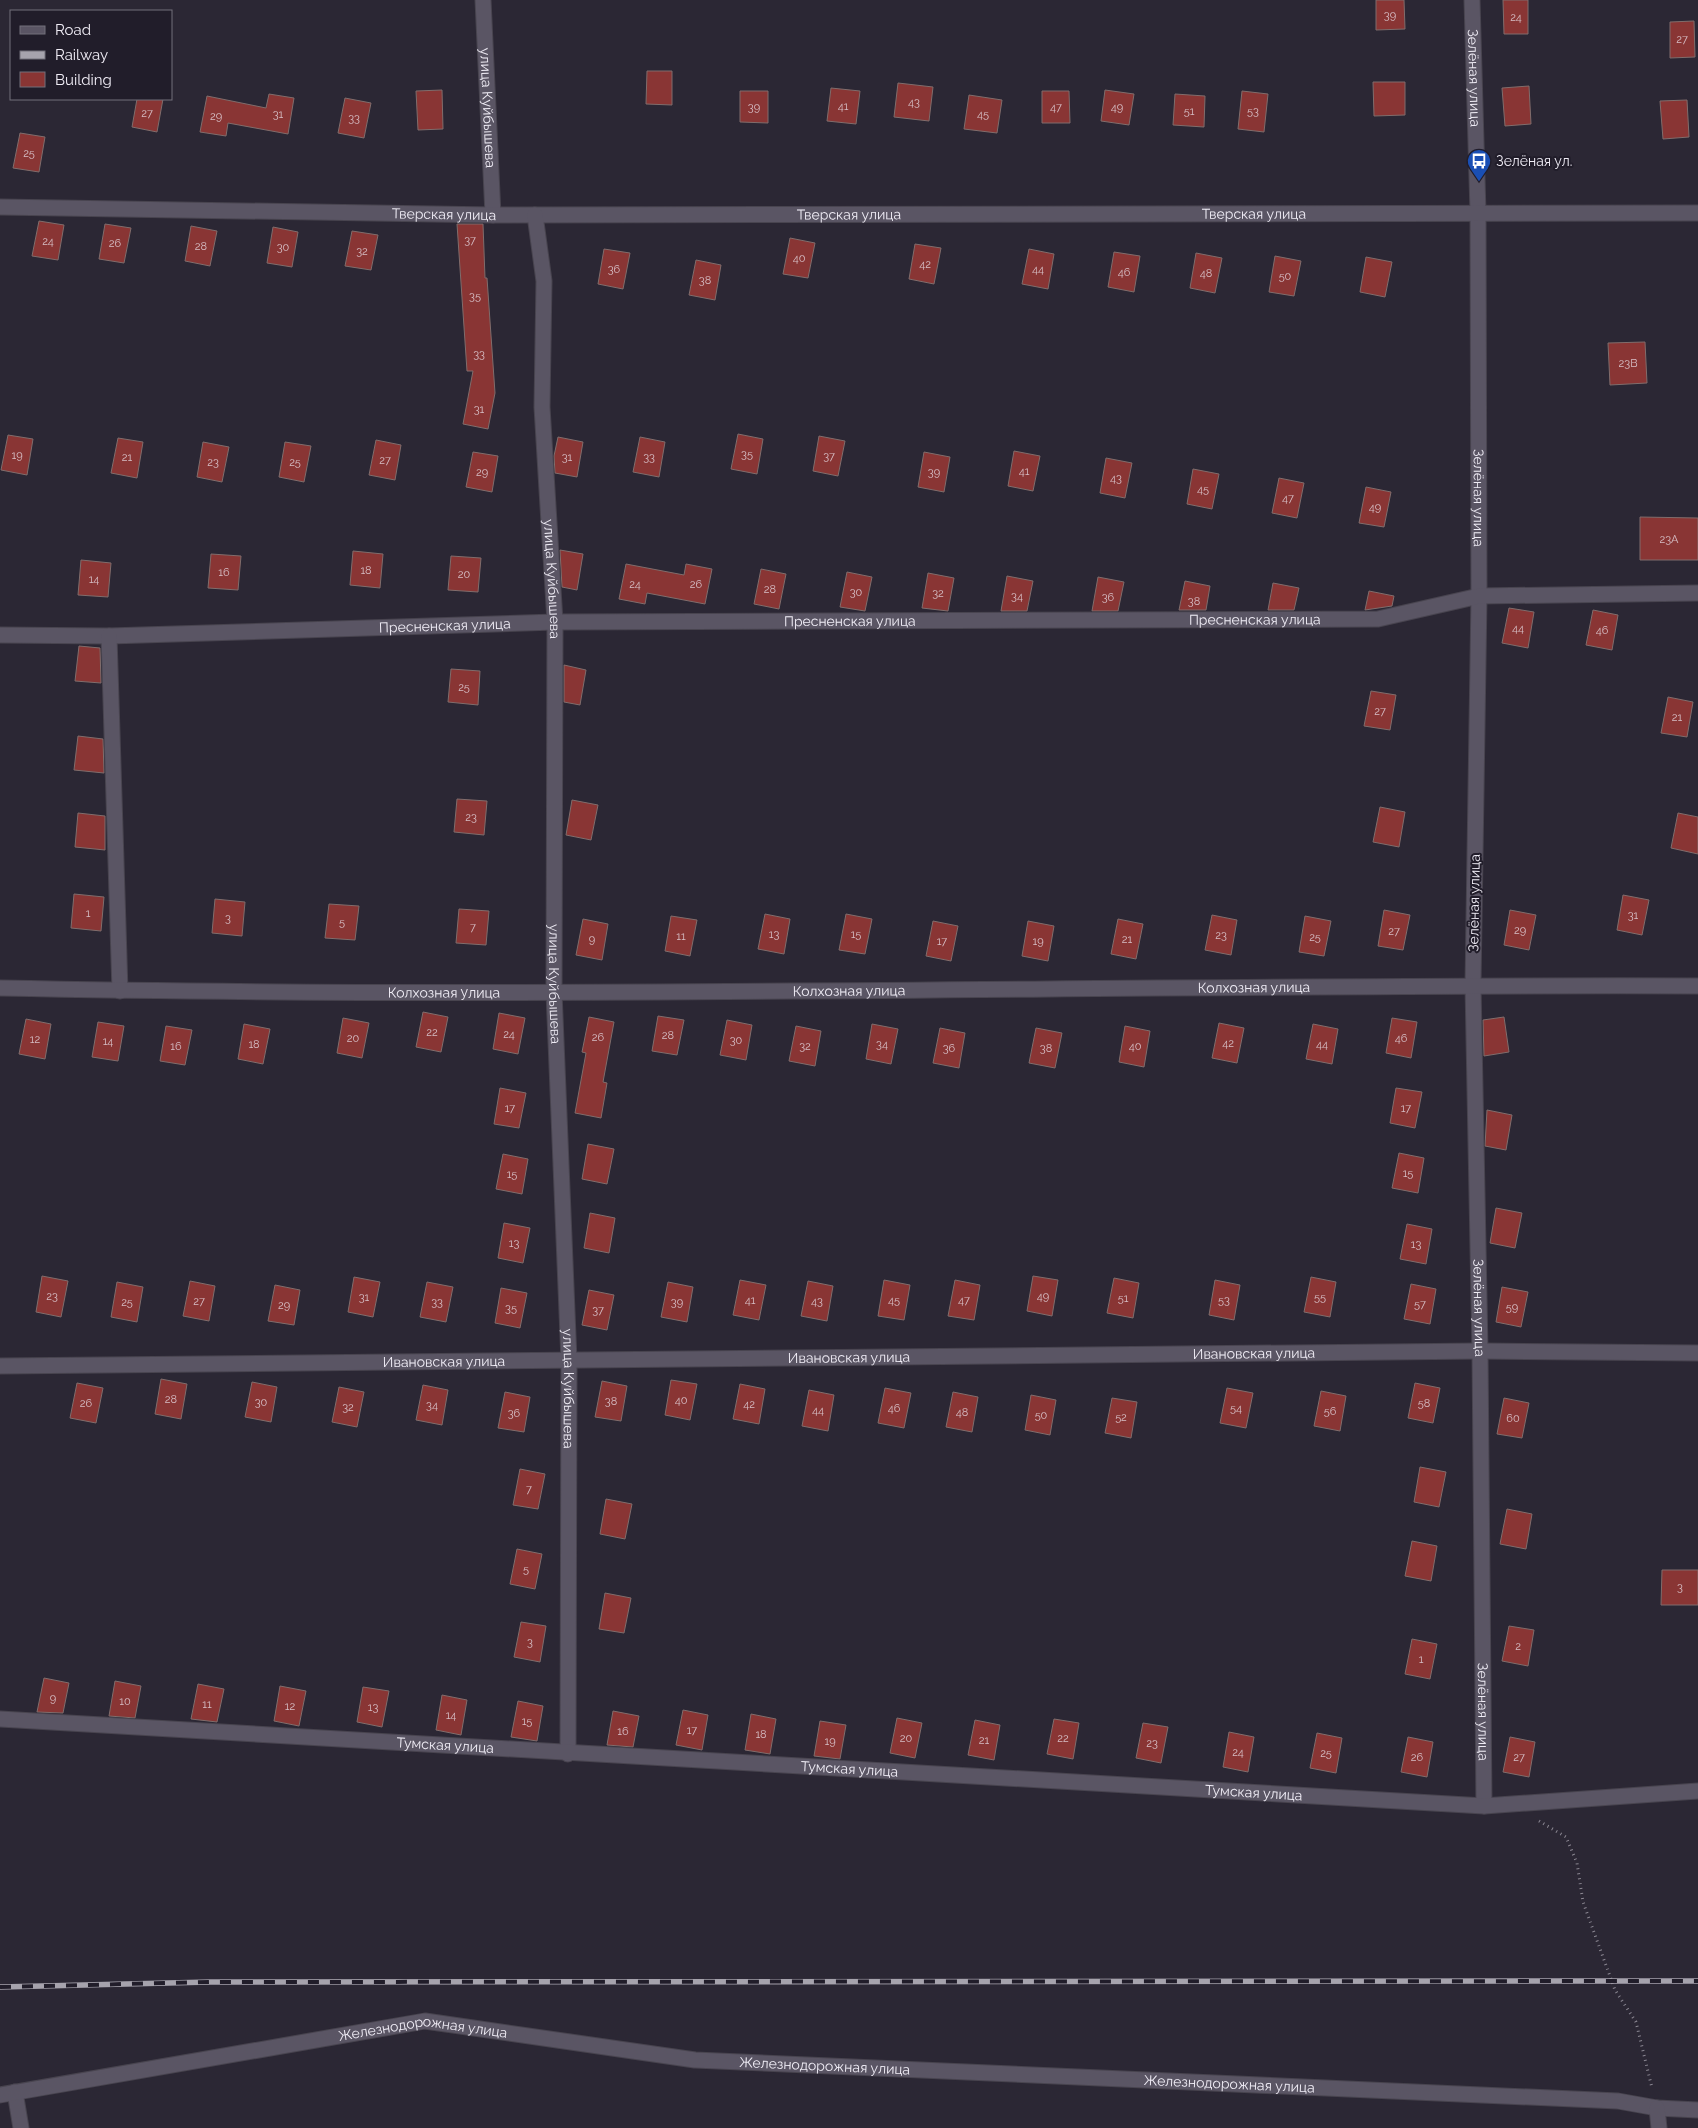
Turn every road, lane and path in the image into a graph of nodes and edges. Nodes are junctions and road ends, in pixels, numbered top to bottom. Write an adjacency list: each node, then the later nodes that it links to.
1 (483, 0): 6 (street, улица Куйбышева)
2 (1472, 0): 4 (street, Зелёная улица)
3 (0, 207): 6 (street, Тверская улица)
4 (1478, 213): 5 (street, Тверская улица); 7 (street, Тверская улица); 9 (street, Зелёная улица)
5 (1698, 213)
6 (493, 215): 7 (street, Тверская улица)
7 (534, 215): 10 (street, улица Куйбышева)
8 (1698, 593): 9 (street, Пресненская улица)
9 (1479, 596): 10 (street, Пресненская улица); 13 (street, Зелёная улица)
10 (555, 622): 12 (street, Пресненская улица); 17 (street, улица Куйбышева)
11 (0, 635): 12 (street, Пресненская улица)
12 (109, 636): 16 (street)
13 (1472, 985): 14 (street, Колхозная улица); 17 (street, Колхозная улица); 18 (street, Зелёная улица)
14 (1698, 986)
15 (0, 988): 16 (street, Колхозная улица)
16 (120, 991): 17 (street, Колхозная улица)
17 (554, 992): 20 (street, улица Куйбышева)
18 (1480, 1351): 19 (street, Ивановская улица); 20 (street, Ивановская улица); 25 (street, Зелёная улица)
19 (1698, 1354)
20 (568, 1361): 21 (street, Ивановская улица); 23 (street, улица Куйбышева)
21 (0, 1366)
22 (0, 1719): 23 (street, Тумская улица)
23 (568, 1754): 25 (street, Тумская улица)
24 (1697, 1788): 25 (street, Тумская улица)
25 (1484, 1806)
26 (1529, 1818): 28 (path)
27 (7, 2094): 28 (street, Железнодорожная улица); 30 (street)
28 (1657, 2108): 29 (street, Железнодорожная улица); 31 (street)
29 (1698, 2110)
30 (21, 2128)
31 (1659, 2128)

